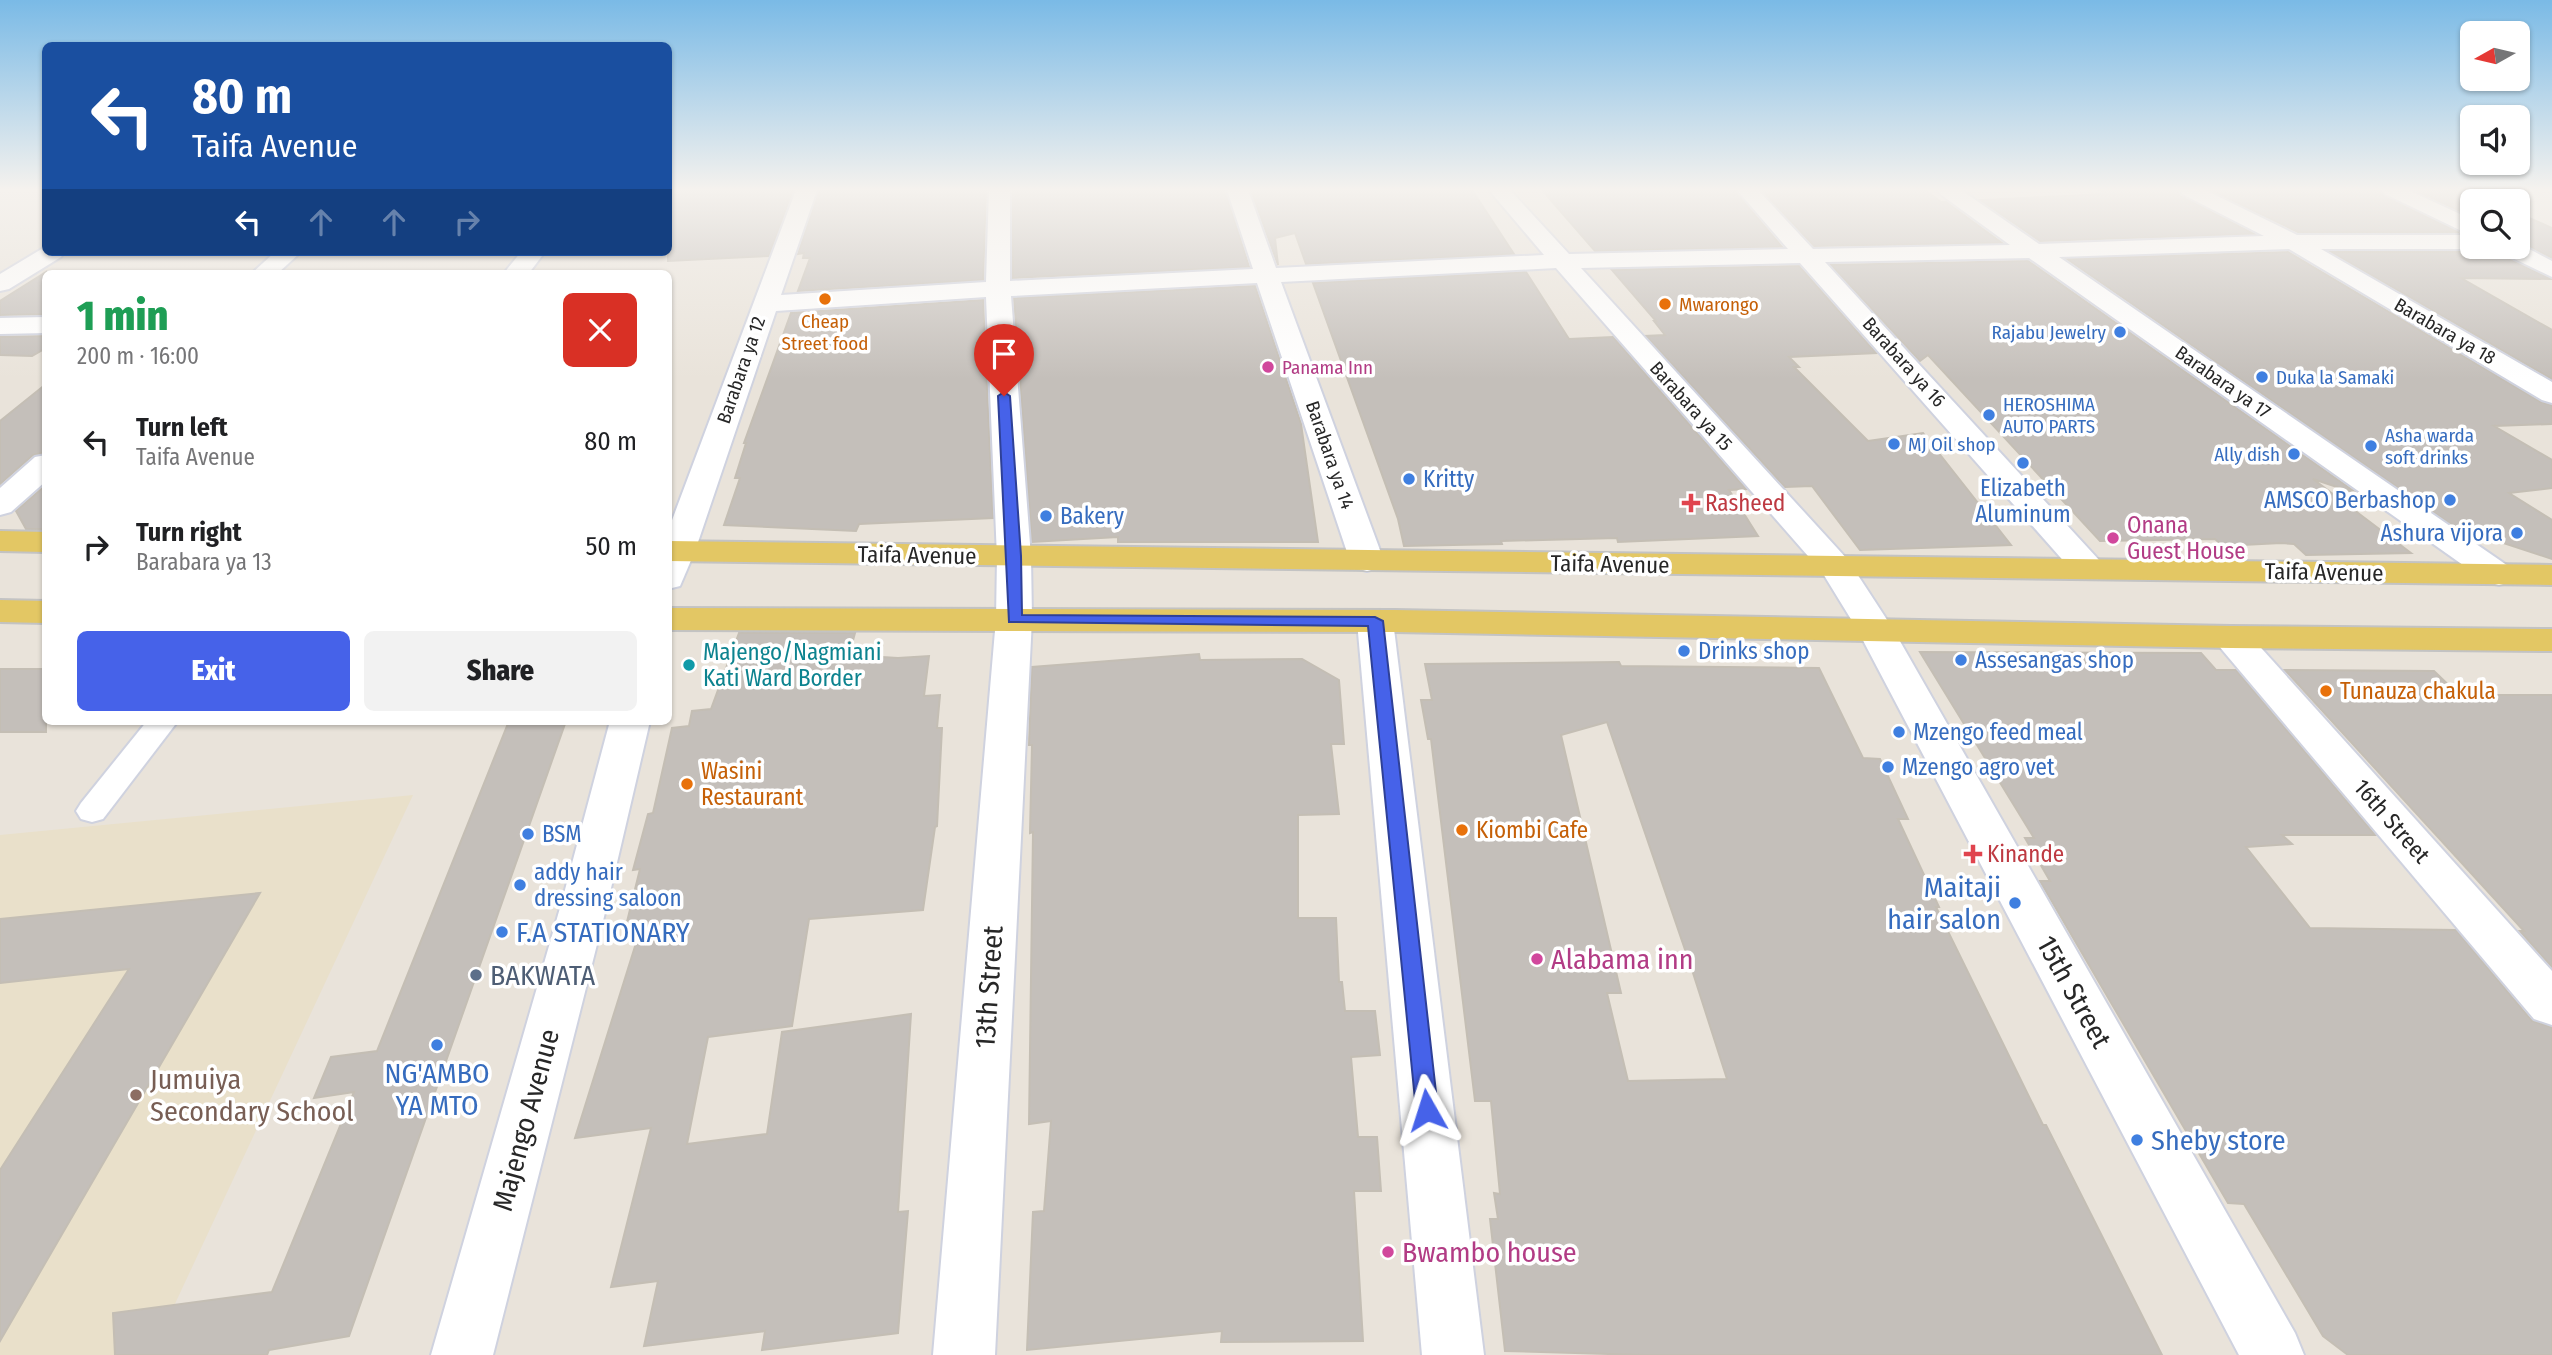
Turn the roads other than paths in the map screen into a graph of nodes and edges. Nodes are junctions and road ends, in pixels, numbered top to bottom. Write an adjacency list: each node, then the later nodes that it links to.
1 (783, 253): 21 (street, Barabara ya 12)
2 (998, 253): 20 (street, 13th Street)
3 (1259, 253): 18 (street, Barabara ya 14)
4 (1553, 253): 14 (street, Barabara ya 15)
5 (1806, 253): 12 (street, Barabara ya 16)
6 (1933, 253): 12 (street)
7 (2037, 253): 34 (street, Barabara ya 17)
8 (2312, 253): 24 (street, Barabara ya 18)
9 (46, 256): 19 (street)
10 (284, 256): 15 (street)
11 (530, 256): 16 (street)
12 (1809, 256): 14 (street); 33 (street, Barabara ya 16)
13 (2530, 259): 17 (street)
14 (1560, 261): 18 (street); 32 (street, Barabara ya 15)
15 (268, 270)
16 (518, 270)
17 (2552, 270)
18 (1267, 276): 20 (street); 31 (street, Barabara ya 14)
19 (0, 284)
20 (998, 289): 21 (street); 29 (street, 13th Street)
21 (764, 304): 30 (street, Barabara ya 12)
22 (42, 324): 23 (street)
23 (0, 326)
24 (2552, 394)
25 (42, 468): 26 (street)
26 (0, 505)
27 (0, 541): 28 (main road)
28 (42, 542)
29 (1014, 556): 30 (main road, Taifa Avenue); 31 (main road, Taifa Avenue); 39 (street, 13th Street)
30 (672, 560)
31 (1367, 561): 32 (main road, Taifa Avenue)
32 (1836, 567): 33 (main road, Taifa Avenue); 41 (street, Barabara ya 15)
33 (2087, 567): 34 (main road, Taifa Avenue)
34 (2499, 575): 35 (main road, Taifa Avenue)
35 (2552, 575)
36 (0, 611): 37 (main road)
37 (42, 612)
38 (672, 619): 39 (main road)
39 (1014, 619): 40 (main road); 49 (street, 13th Street)
40 (1375, 621): 41 (main road); 50 (street)
41 (1875, 629): 42 (main road); 51 (street, 15th Street)
42 (2231, 637): 43 (main road); 47 (street, 16th Street)
43 (2552, 640)
44 (160, 725): 46 (lane)
45 (629, 725): 48 (street, Majengo Avenue)
46 (92, 811)
47 (2552, 1005)
48 (462, 1355)
49 (964, 1355)
50 (1453, 1355)
51 (2273, 1355)

